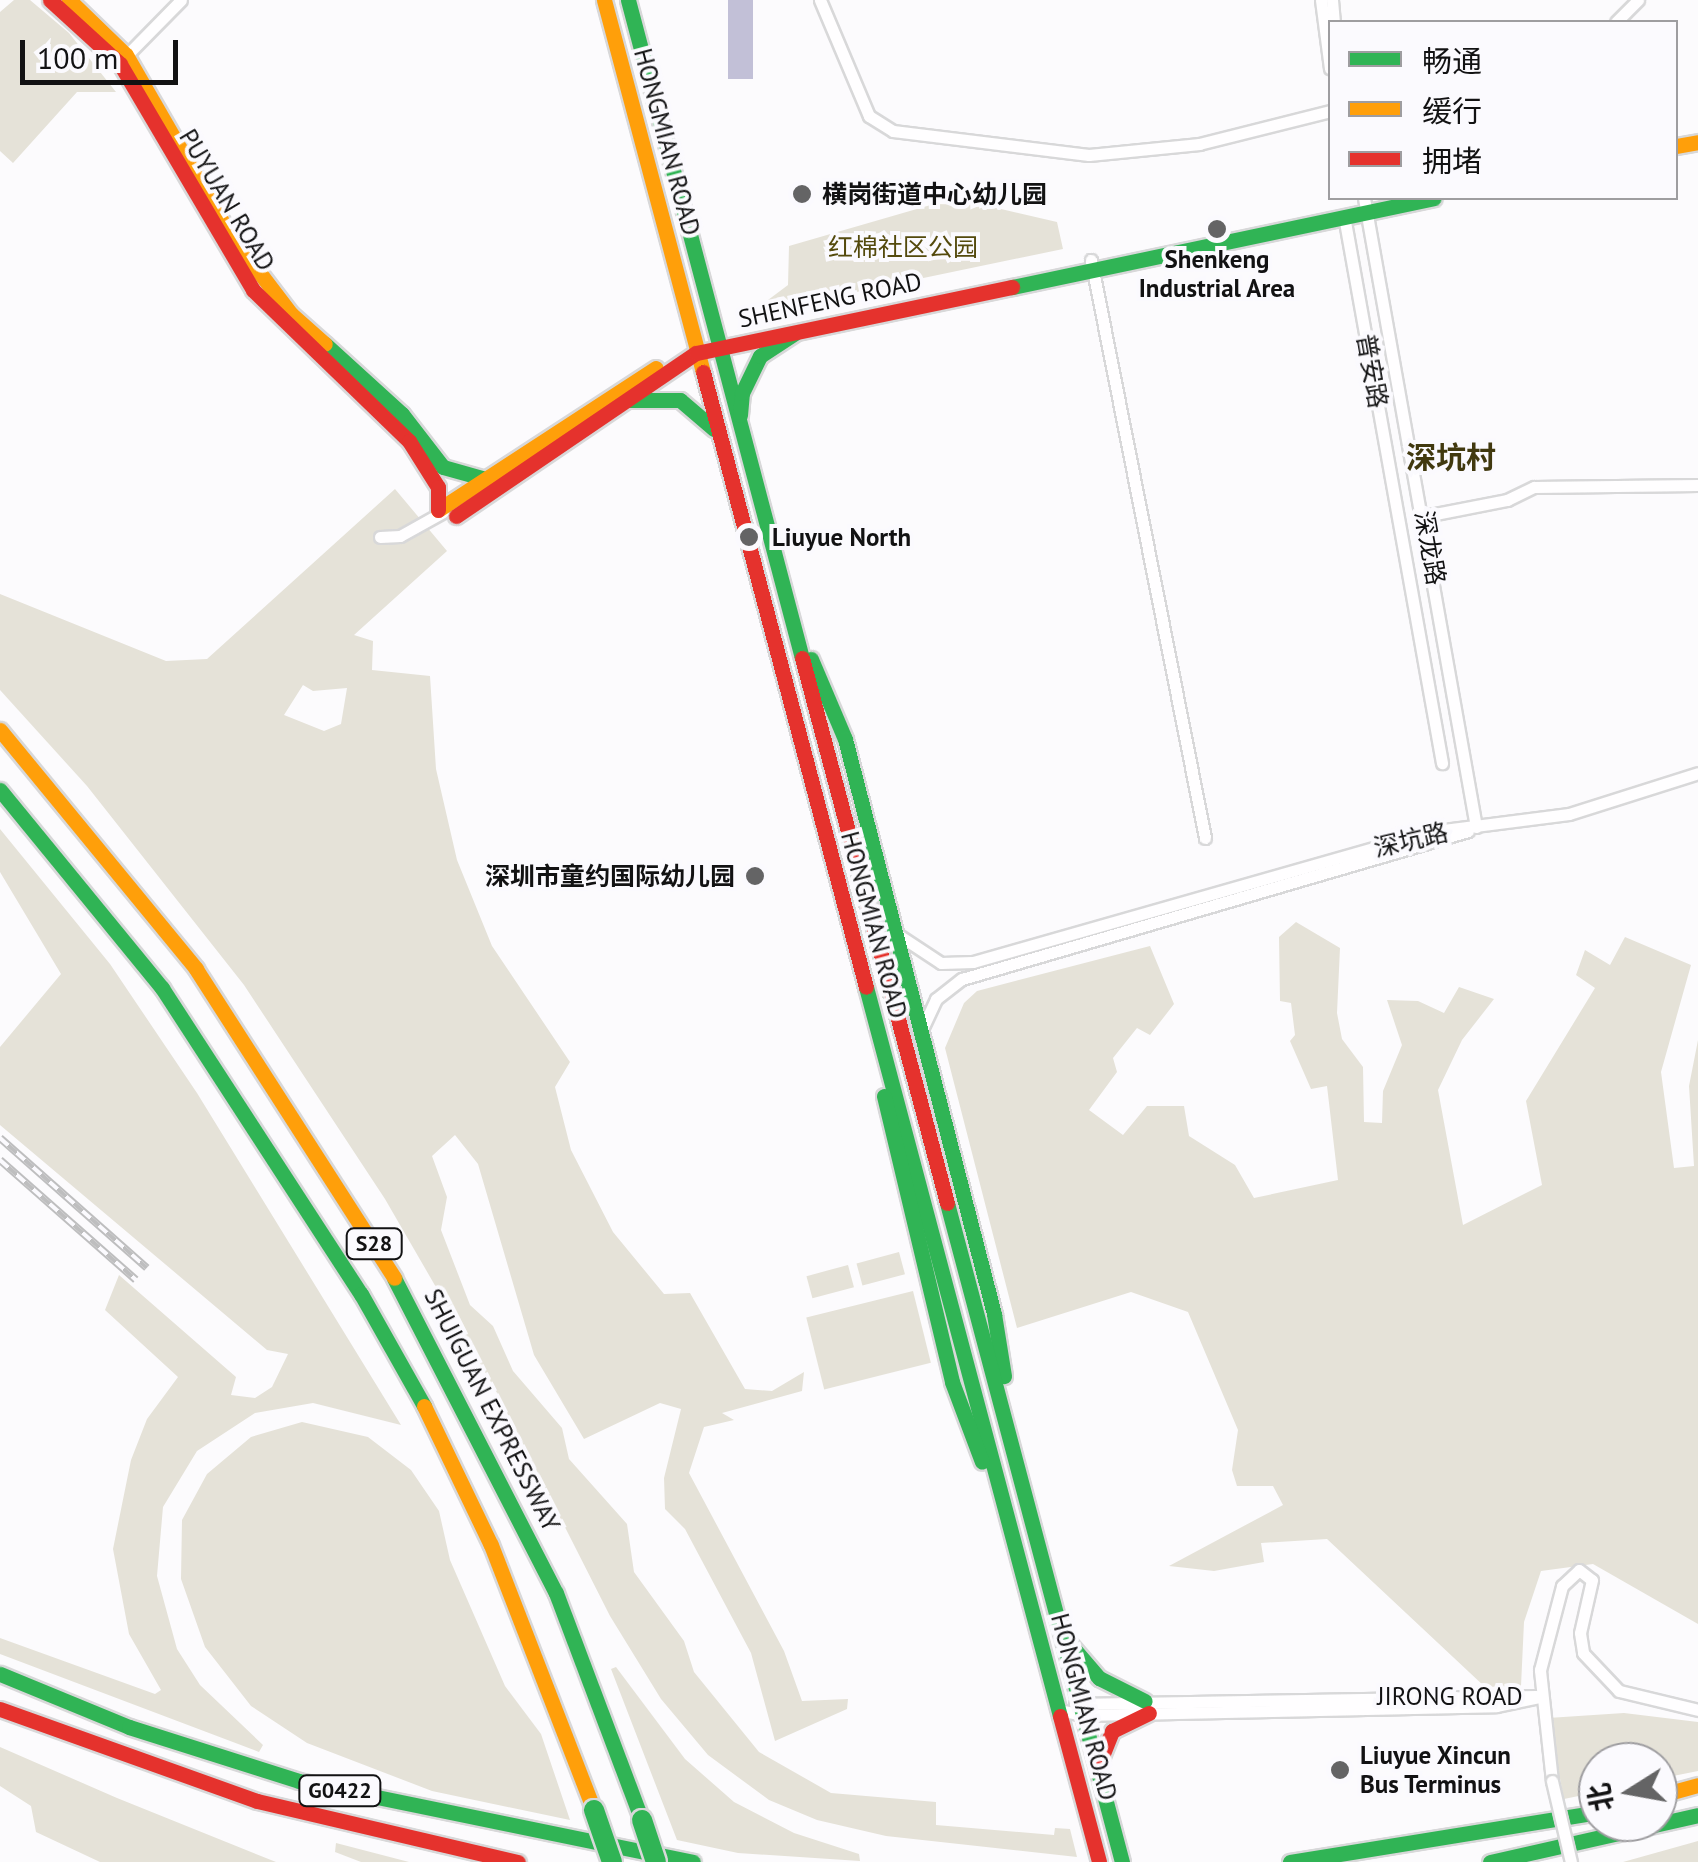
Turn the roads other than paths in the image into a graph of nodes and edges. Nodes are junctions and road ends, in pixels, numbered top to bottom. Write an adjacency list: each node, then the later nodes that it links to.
1 (50, 0): 11 (main road, PUYUAN ROAD)
2 (69, 0): 11 (main road, PUYUAN ROAD)
3 (181, 0): 11 (street)
4 (604, 0): 18 (main road, HONGMIAN ROAD)
5 (628, 0): 17 (main road, HONGMIAN ROAD)
6 (820, 0): 12 (street)
7 (1321, 0): 10 (street)
8 (1638, 0): 9 (street)
9 (1618, 20)
10 (1328, 53)
11 (123, 59): 22 (main road, PUYUAN ROAD); 24 (main road, PUYUAN ROAD)
12 (1326, 112)
13 (1413, 200): 14 (main road, SHENFENG ROAD)
14 (1360, 205): 15 (main road, SHENFENG ROAD); 25 (street, 深龙路); 29 (street, 普安路)
15 (1092, 265): 16 (main road, SHENFENG ROAD); 17 (main road, SHENFENG ROAD); 33 (street)
16 (794, 332): 17 (main road, SHENFENG ROAD); 21 (main road)
17 (716, 344): 18 (main road, SHENFENG ROAD); 21 (main road, HONGMIAN ROAD)
18 (694, 349): 19 (main road, SHENFENG ROAD); 20 (main road, HONGMIAN ROAD); 22 (main road, SHENFENG ROAD)
19 (627, 400): 20 (main road); 24 (main road, SHENFENG ROAD)
20 (717, 434): 43 (main road, HONGMIAN ROAD)
21 (743, 441): 27 (main road, HONGMIAN ROAD)
22 (486, 479): 24 (main road, SHENFENG ROAD)
23 (1698, 485): 25 (street)
24 (447, 513): 26 (street)
25 (1425, 516): 32 (street, 深龙路)
26 (380, 537)
27 (796, 629): 34 (main road); 36 (main road, HONGMIAN ROAD)
28 (0, 730): 50 (main road, SHUIGUAN EXPRESSWAY / S28, bridge)
29 (1442, 763)
30 (1698, 773): 32 (street)
31 (0, 790): 49 (main road, S28, bridge)
32 (1476, 827): 34 (street, 深坑路); 35 (street, 深坑路)
33 (1205, 838)
34 (892, 919): 35 (main road)
35 (922, 1036): 36 (main road)
36 (1015, 1456): 37 (main road, HONGMIAN ROAD)
37 (1060, 1629): 40 (main road); 42 (main road, HONGMIAN ROAD)
38 (0, 1674): 51 (main road, G0422)
39 (1540, 1696): 40 (street, JIRONG ROAD); 44 (street); 56 (street, bridge)
40 (1147, 1707): 42 (street, JIRONG ROAD); 45 (main road)
41 (0, 1709): 48 (main road, G0422)
42 (1081, 1709): 43 (street, JIRONG ROAD); 45 (main road, HONGMIAN ROAD)
43 (1058, 1710): 52 (main road, HONGMIAN ROAD)
44 (1698, 1710)
45 (1098, 1771): 53 (main road, HONGMIAN ROAD)
46 (1578, 1815): 54 (main road)
47 (1698, 1815): 55 (main road)
48 (518, 1862)
49 (612, 1862)
50 (656, 1862)
51 (693, 1862)
52 (1100, 1862)
53 (1122, 1862)
54 (1290, 1862)
55 (1490, 1862)
56 (1571, 1862)

